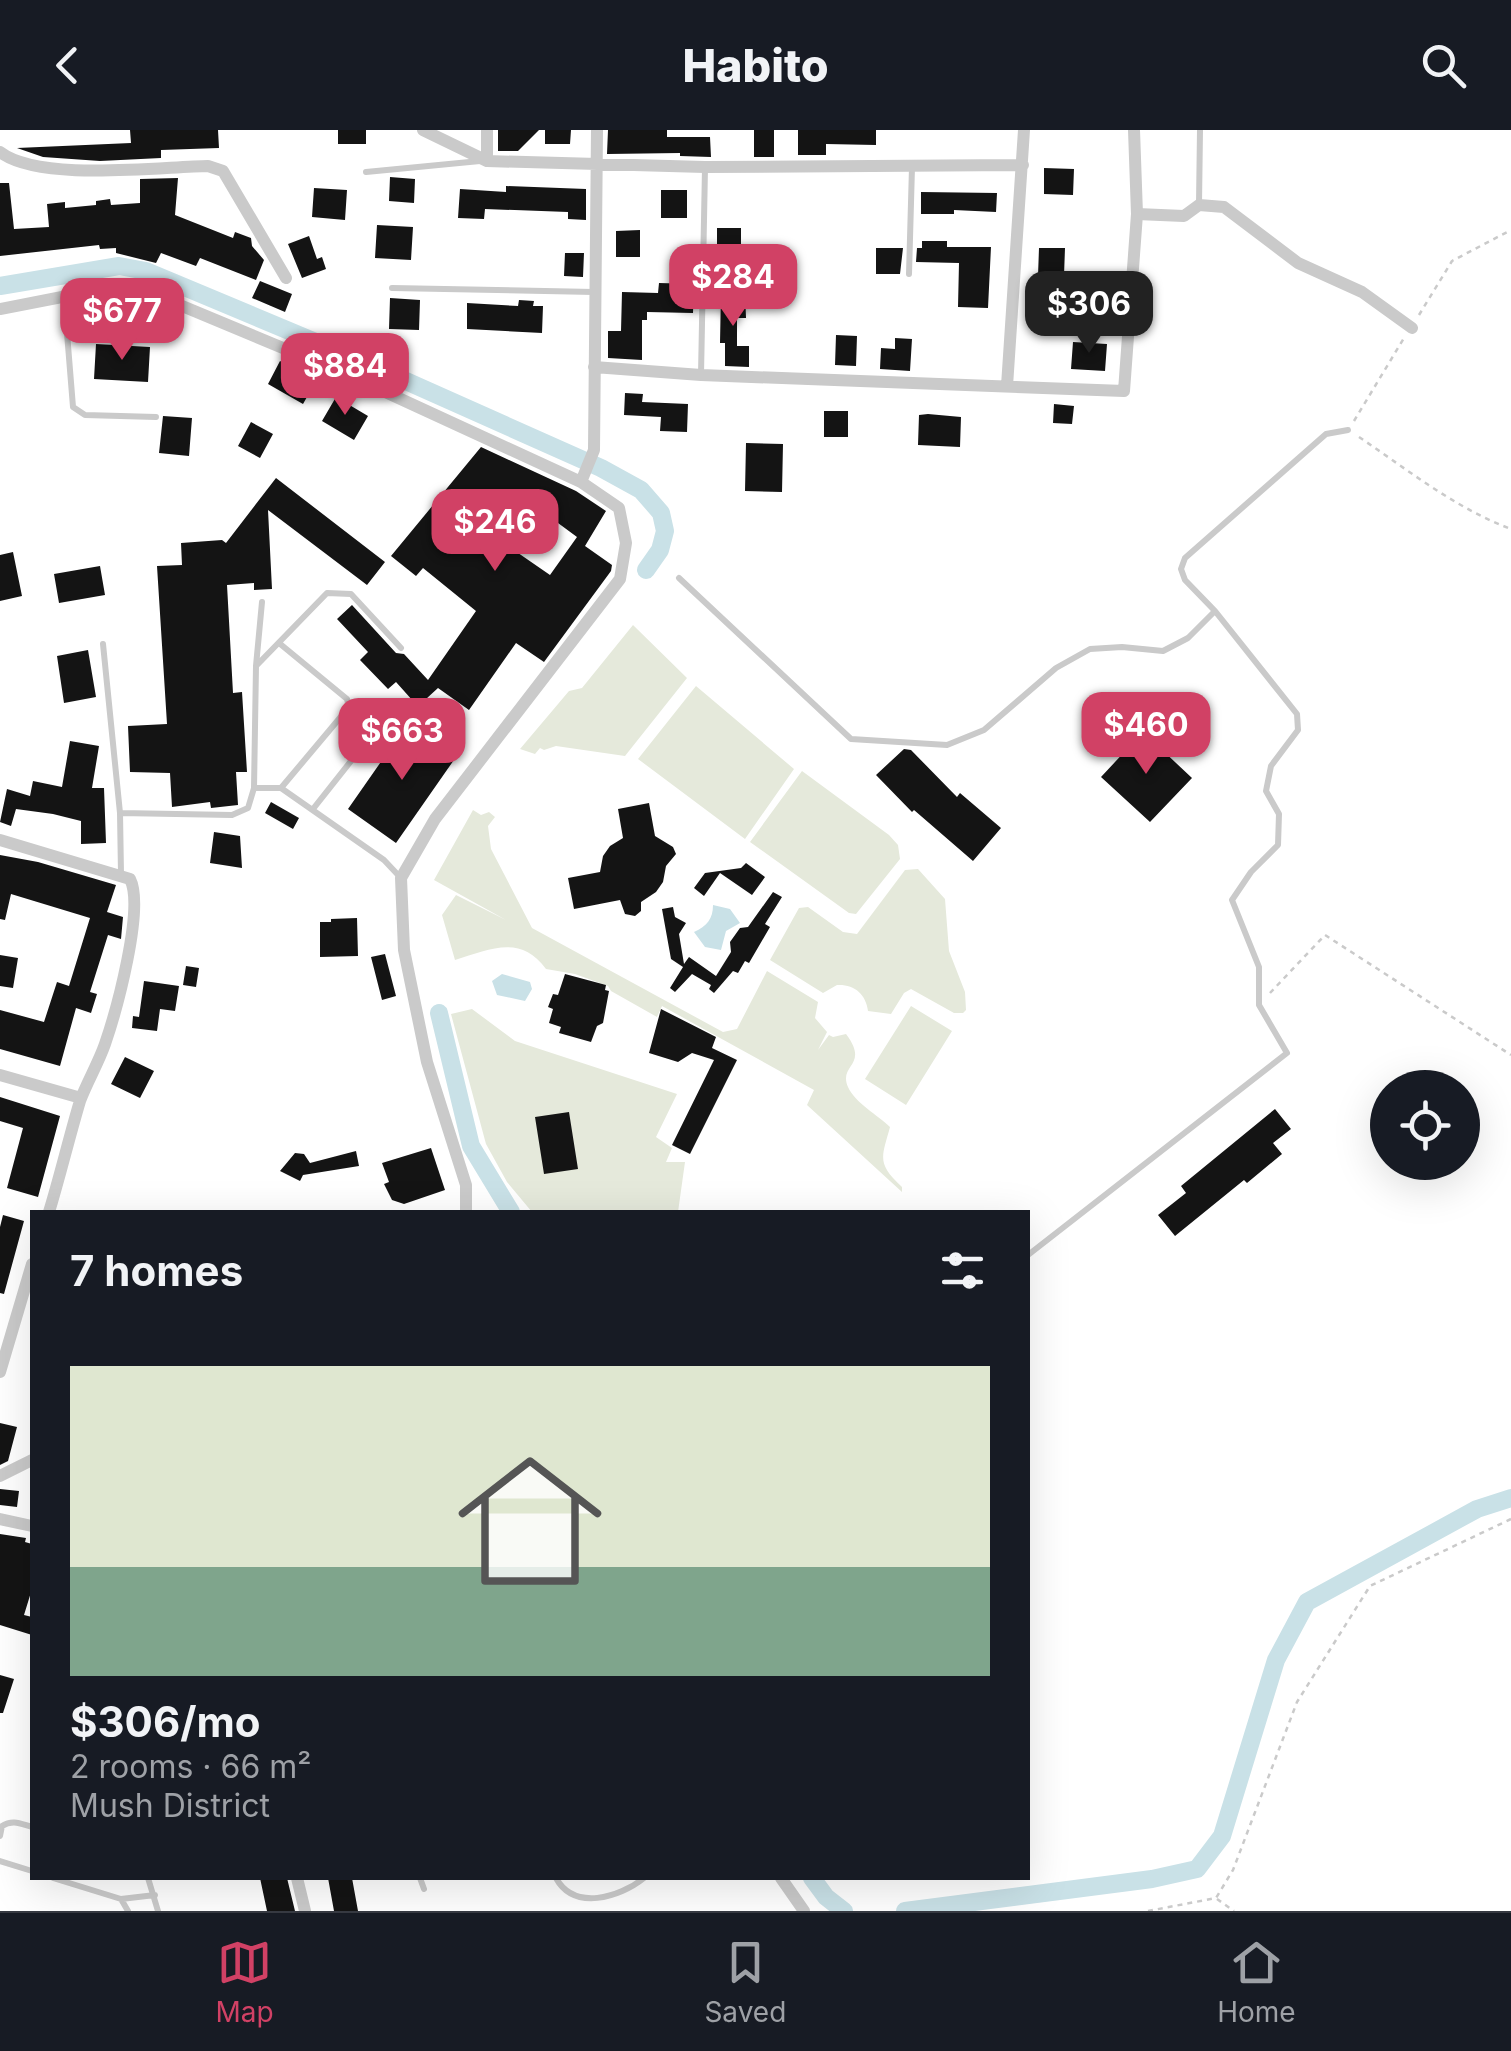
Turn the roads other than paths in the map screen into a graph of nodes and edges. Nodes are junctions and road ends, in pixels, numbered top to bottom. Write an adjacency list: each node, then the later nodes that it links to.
1 (423, 130): 8 (street)
2 (488, 130): 8 (street)
3 (597, 130): 9 (street)
4 (1024, 130): 10 (street)
5 (1134, 130): 15 (street)
6 (1200, 130): 14 (lane)
7 (0, 152): 17 (street)
8 (487, 161): 9 (street); 13 (lane)
9 (596, 165): 11 (street); 19 (street)
10 (1023, 165): 12 (street); 25 (street)
11 (705, 167): 12 (street); 24 (lane)
12 (912, 167): 16 (lane)
13 (366, 172)
14 (1199, 205): 15 (street); 22 (street)
15 (1136, 214): 25 (street)
16 (908, 274)
17 (286, 278)
18 (392, 288): 19 (lane)
19 (595, 292): 23 (street)
20 (64, 295): 21 (street); 26 (lane); 28 (street)
21 (0, 309)
22 (1412, 328)
23 (594, 368): 24 (street); 28 (street)
24 (700, 375): 25 (street)
25 (1007, 386)
26 (156, 417)
27 (1348, 430): 31 (lane)
28 (582, 482): 43 (street)
29 (679, 578): 31 (lane)
30 (262, 602): 35 (lane)
31 (1215, 611): 48 (lane)
32 (279, 643): 34 (lane); 35 (lane); 38 (lane)
33 (103, 644): 40 (lane)
34 (401, 648)
35 (256, 666): 37 (lane)
36 (389, 712): 39 (lane)
37 (254, 788): 38 (lane); 40 (lane)
38 (281, 788): 39 (lane)
39 (313, 809): 43 (lane)
40 (120, 813): 42 (lane)
41 (0, 840): 42 (street)
42 (120, 876): 45 (street)
43 (401, 878): 47 (street)
44 (0, 1075): 45 (street)
45 (82, 1098): 46 (street)
46 (50, 1210)
47 (466, 1210)
48 (1030, 1253)
49 (30, 1271): 50 (street)
50 (0, 1372)
51 (30, 1461): 52 (street)
52 (0, 1476)
53 (0, 1519): 54 (street)
54 (30, 1526)
55 (30, 1826): 56 (lane)
56 (0, 1836)
57 (0, 1861): 58 (lane)
58 (30, 1870)
59 (59, 1880): 68 (lane)
60 (149, 1880): 67 (lane)
61 (297, 1880): 71 (street)
62 (421, 1880): 66 (lane)
63 (557, 1880): 64 (lane)
64 (641, 1880)
65 (782, 1880): 72 (street)
66 (424, 1889)
67 (154, 1894): 68 (lane); 70 (lane)
68 (121, 1899): 69 (lane)
69 (128, 1911)
70 (158, 1911)
71 (305, 1911)
72 (804, 1911)

